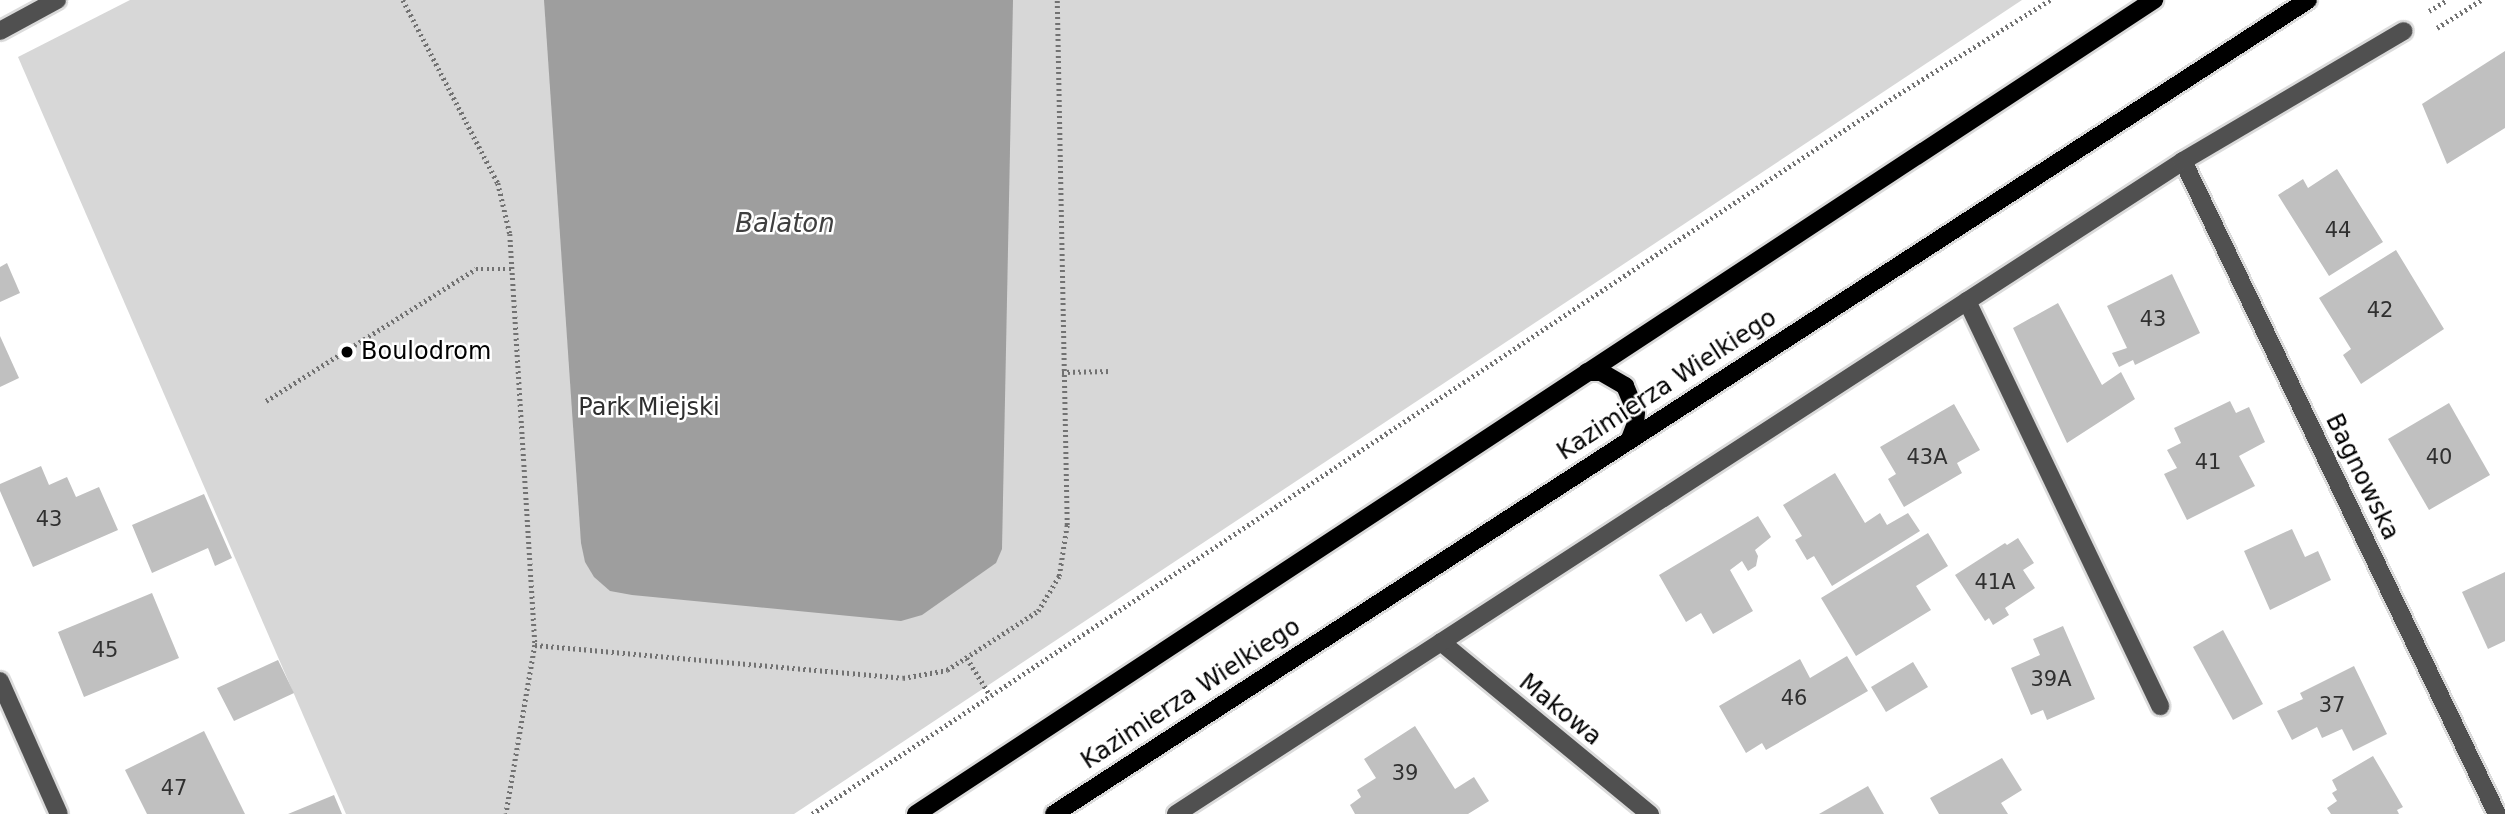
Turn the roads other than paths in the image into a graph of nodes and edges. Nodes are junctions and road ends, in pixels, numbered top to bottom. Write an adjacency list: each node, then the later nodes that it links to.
1 (57, 0): 5 (street)
2 (2154, 0): 8 (main road, Kazimierza Wielkiego)
3 (2308, 0): 9 (main road, Kazimierza Wielkiego)
4 (2404, 31): 6 (street)
5 (0, 32)
6 (2183, 161): 7 (street); 18 (street, Bagnowska)
7 (1967, 300): 10 (street); 12 (street)
8 (1587, 372): 9 (main road); 14 (main road, Kazimierza Wielkiego)
9 (1630, 439): 15 (main road, Kazimierza Wielkiego)
10 (1441, 642): 16 (street); 17 (street, Makowa)
11 (0, 681): 13 (street)
12 (2160, 706)
13 (59, 814)
14 (916, 814)
15 (1054, 814)
16 (1176, 814)
17 (1650, 814)
18 (2497, 814)

